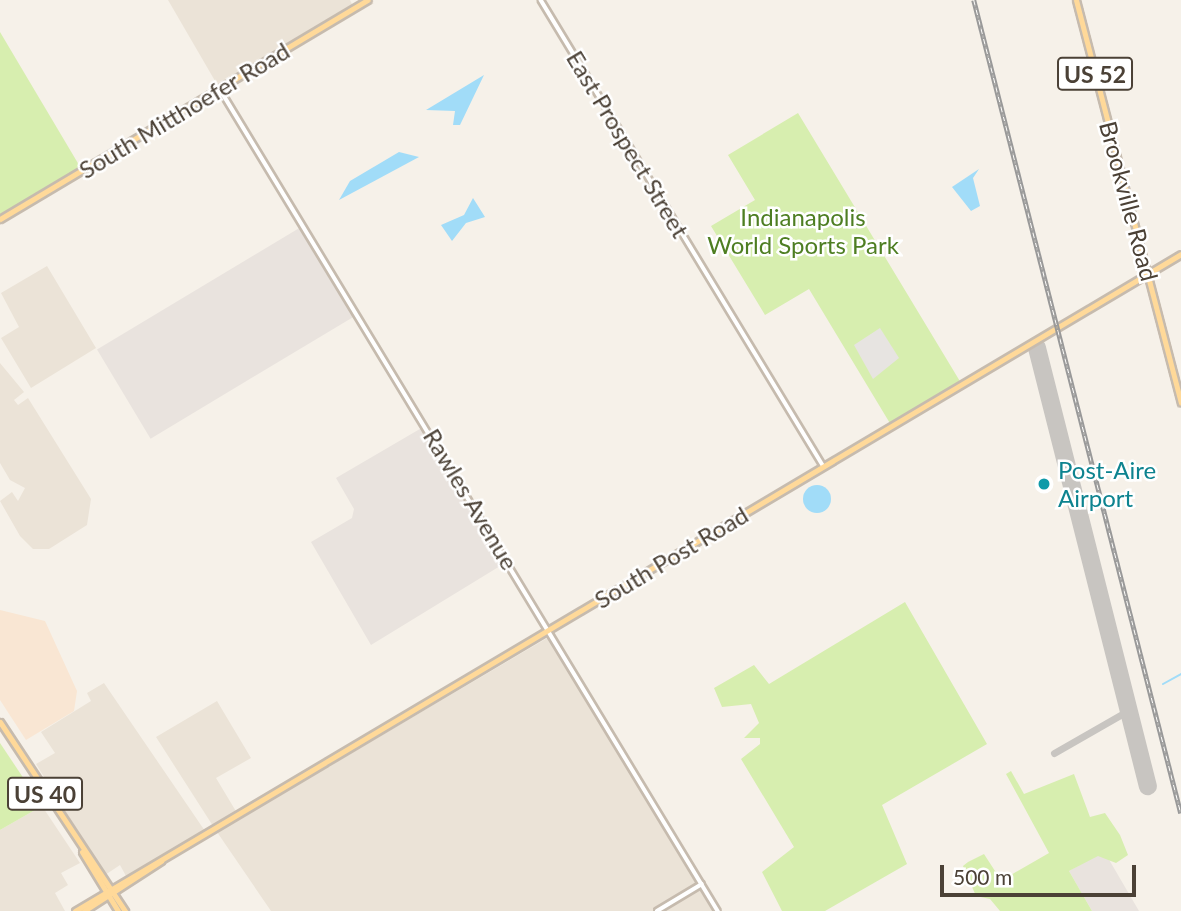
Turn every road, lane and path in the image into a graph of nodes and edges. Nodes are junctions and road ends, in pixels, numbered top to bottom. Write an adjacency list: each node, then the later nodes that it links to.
1 (368, 0): 4 (main road, South Mitthoefer Road)
2 (541, 0): 9 (street, East Prospect Street)
3 (1076, 0): 7 (main road, Brookville Road / US 52)
4 (220, 89): 5 (main road, South Mitthoefer Road); 10 (street, Rawles Avenue)
5 (0, 219)
6 (1181, 254): 7 (main road, South Post Road)
7 (1148, 274): 8 (main road, Brookville Road / US 52); 9 (main road, South Post Road)
8 (1181, 403)
9 (824, 467): 10 (main road, South Post Road)
10 (550, 629): 14 (main road, South Post Road); 15 (street, Rawles Avenue)
11 (0, 722): 13 (main road, US 40)
12 (0, 732): 13 (main road, US 40)
13 (7, 737): 16 (main road, US 40)
14 (161, 861): 16 (main road, South Post Road); 16 (main road, South Post Road)
15 (702, 884): 21 (street); 22 (street, Rawles Avenue)
16 (110, 893): 17 (main road); 18 (main road); 19 (main road, US 40); 20 (main road, US 40)
17 (75, 911)
18 (84, 911)
19 (118, 911)
20 (125, 911)
21 (657, 911)
22 (718, 911)

